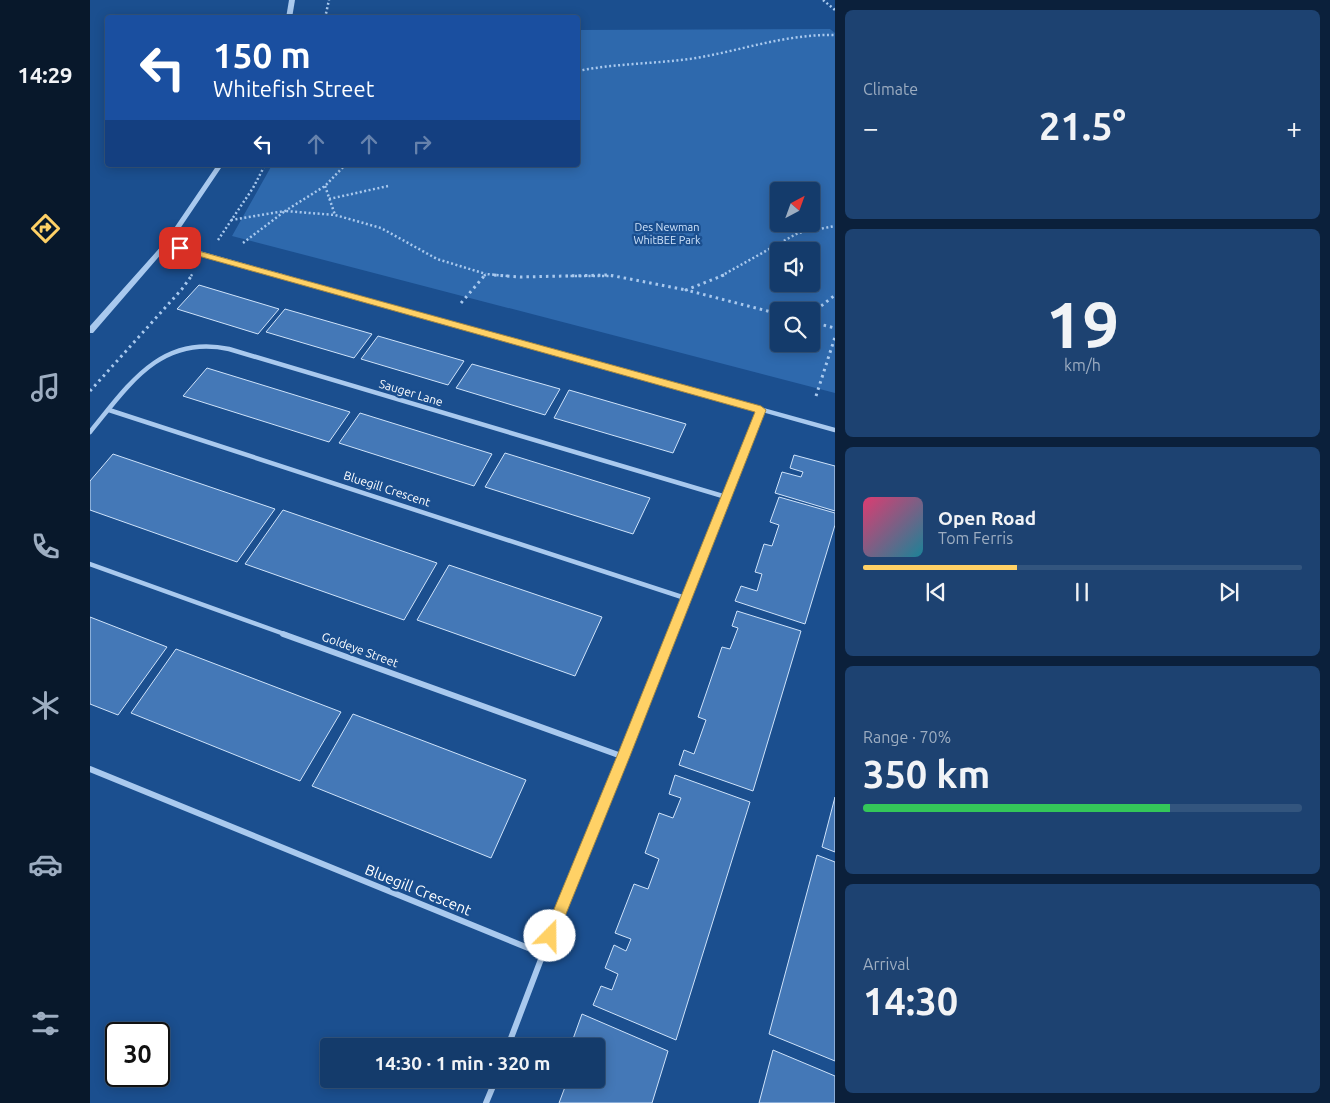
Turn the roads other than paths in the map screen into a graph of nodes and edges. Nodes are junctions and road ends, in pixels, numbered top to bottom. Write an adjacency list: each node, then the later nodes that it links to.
1 (292, 0): 2 (street)
2 (290, 15)
3 (219, 167): 4 (street)
4 (167, 244): 5 (street); 7 (street)
5 (90, 331)
6 (109, 410): 9 (street); 10 (street, Sauger Lane); 12 (street, Bluegill Crescent)
7 (761, 410): 8 (street); 10 (street)
8 (835, 430)
9 (90, 432)
10 (726, 497): 12 (street)
11 (90, 564): 13 (street, Goldeye Street)
12 (685, 598): 13 (street)
13 (624, 756): 15 (street)
14 (90, 768): 15 (street, Bluegill Crescent)
15 (543, 954): 16 (street)
16 (511, 1038)
17 (492, 1088): 18 (street)
18 (486, 1103)

